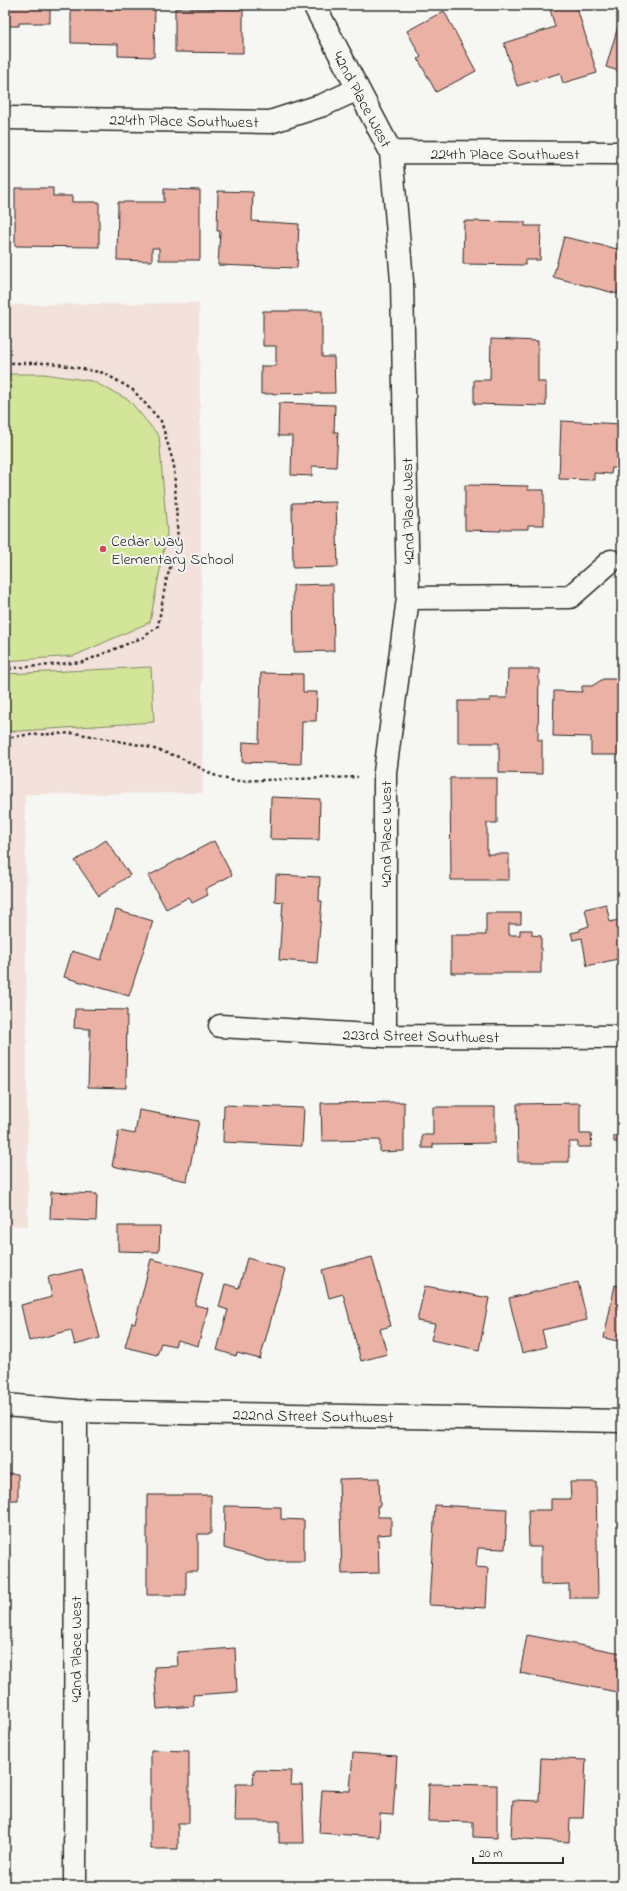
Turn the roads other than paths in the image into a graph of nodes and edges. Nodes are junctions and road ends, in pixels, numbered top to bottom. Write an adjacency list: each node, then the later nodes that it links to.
1 (314, 5): 2 (street, 42nd Place West)
2 (358, 88): 3 (street, 224th Place Southwest); 4 (street, 42nd Place West)
3 (5, 118)
4 (392, 152): 5 (street, 224th Place Southwest); 7 (street, 42nd Place West)
5 (619, 153)
6 (611, 561): 7 (street)
7 (408, 598): 9 (street, 42nd Place West)
8 (220, 1026): 9 (street, 223rd Street Southwest)
9 (385, 1036): 10 (street, 223rd Street Southwest)
10 (622, 1037)
11 (5, 1405): 12 (street, 222nd Street Southwest)
12 (76, 1411): 13 (street, 222nd Street Southwest); 14 (street, 42nd Place West)
13 (622, 1421)
14 (75, 1886)

